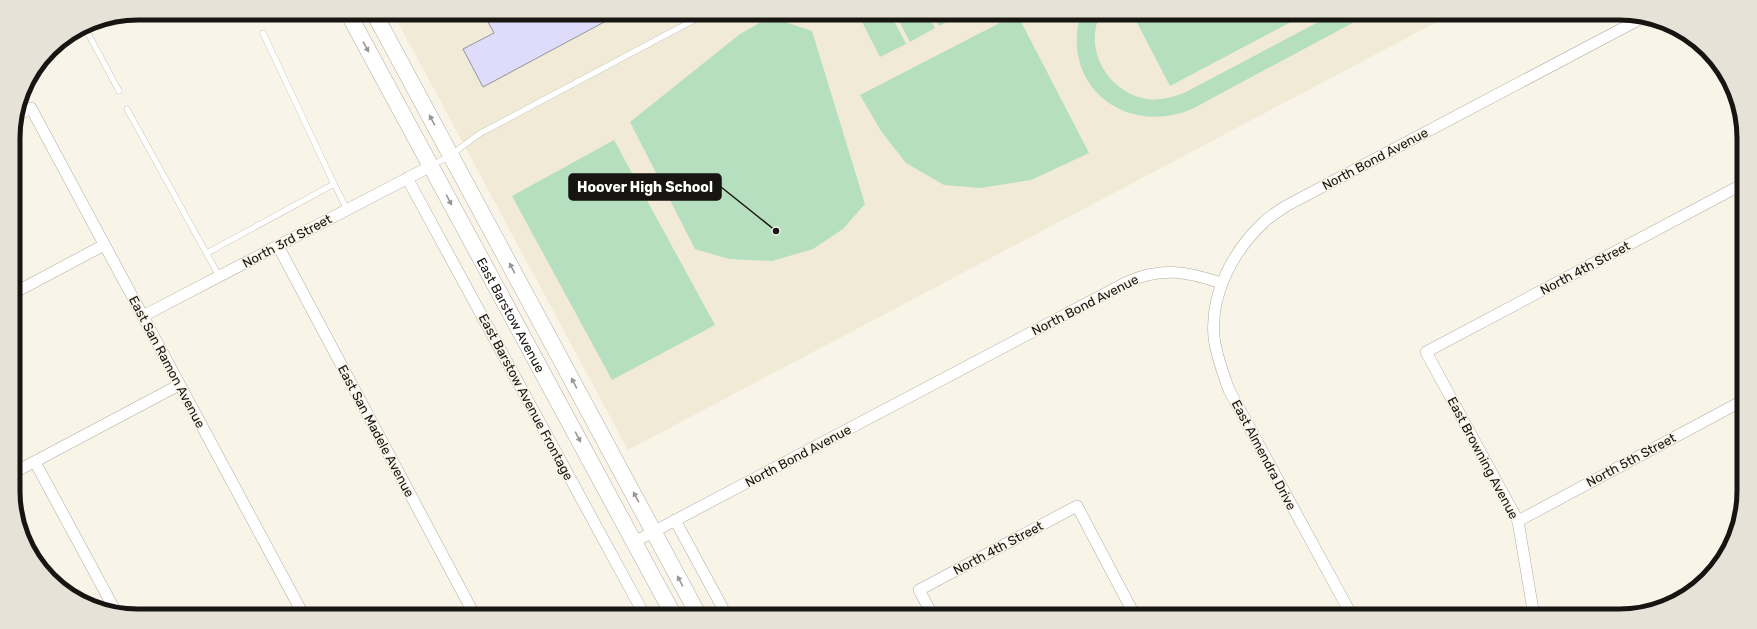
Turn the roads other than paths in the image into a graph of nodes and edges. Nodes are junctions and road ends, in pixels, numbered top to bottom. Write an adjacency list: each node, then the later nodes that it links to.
1 (352, 20): 11 (main road, East Barstow Avenue, one-way to 11)
2 (378, 20): 10 (main road, East Barstow Avenue, one-way to 2)
3 (694, 20): 10 (lane)
4 (1636, 21): 20 (street, North Bond Avenue)
5 (87, 32): 7 (lane)
6 (262, 33): 13 (lane)
7 (119, 91)
8 (127, 109): 18 (lane)
9 (23, 112): 16 (street, East San Ramon Avenue)
10 (451, 154): 11 (lane); 30 (main road, East Barstow Avenue, one-way to 10)
11 (431, 166): 12 (street, North 3rd Street); 31 (main road, East Barstow Avenue, one-way to 31)
12 (407, 178): 15 (street, North 3rd Street); 35 (street, East Barstow Avenue Frontage)
13 (334, 184): 15 (lane); 18 (lane)
14 (1737, 187): 23 (street, North 4th Street)
15 (347, 209): 17 (street, North 3rd Street)
16 (104, 244): 21 (street); 22 (street, East San Ramon Avenue)
17 (278, 246): 19 (street, North 3rd Street); 34 (street, East San Madele Avenue)
18 (207, 253): 19 (lane)
19 (219, 276): 22 (street, North 3rd Street)
20 (1221, 283): 28 (street, North Bond Avenue); 41 (street, East Almendra Drive)
21 (20, 290)
22 (143, 316): 24 (street, East San Ramon Avenue)
23 (1426, 352): 29 (street, East Browning Avenue)
24 (179, 385): 26 (street); 33 (street, East San Ramon Avenue)
25 (1737, 404): 29 (street, North 5th Street)
26 (35, 462): 27 (street); 32 (street)
27 (20, 470)
28 (675, 520): 30 (street, North Bond Avenue); 38 (street)
29 (1518, 520): 42 (street, East Browning Avenue)
30 (654, 531): 31 (street, North Bond Avenue); 37 (main road, East Barstow Avenue, one-way to 30)
31 (634, 542): 36 (main road, East Barstow Avenue)
32 (113, 606)
33 (300, 609)
34 (471, 609)
35 (641, 609)
36 (670, 609)
37 (695, 609)
38 (723, 609)
39 (929, 609): 40 (street, North 4th Street)
40 (1131, 609)
41 (1348, 609)
42 (1533, 609)

